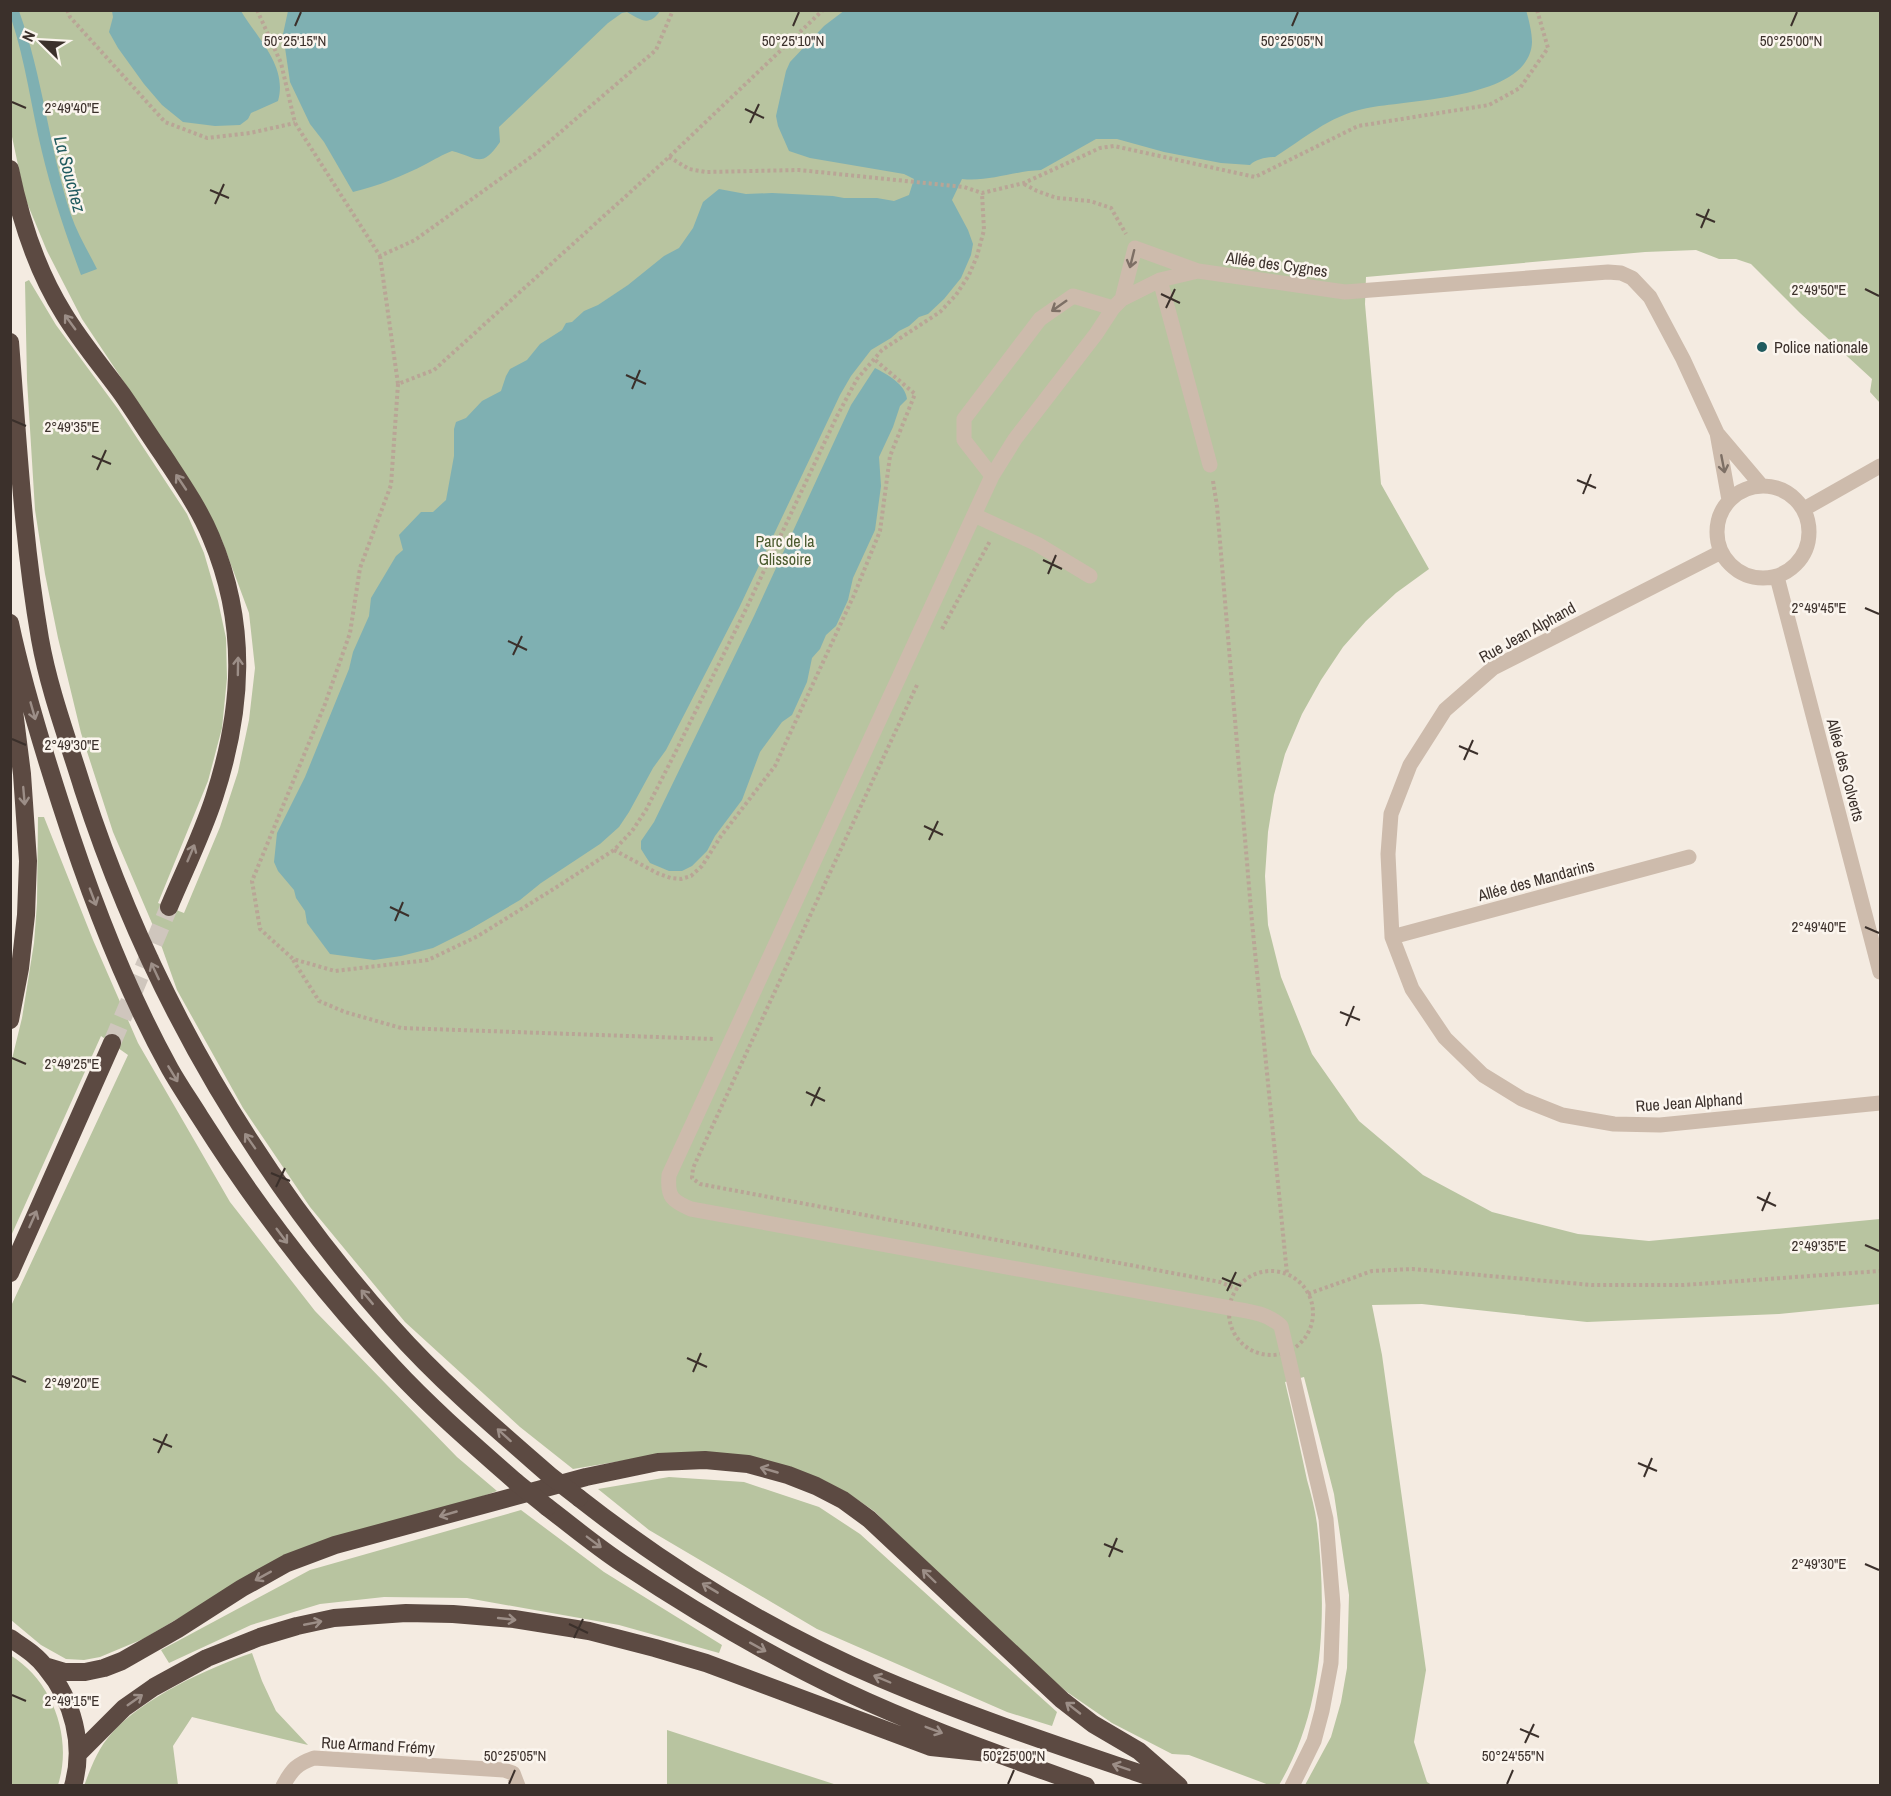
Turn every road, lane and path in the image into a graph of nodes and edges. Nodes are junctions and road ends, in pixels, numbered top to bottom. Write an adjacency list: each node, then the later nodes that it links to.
1 (67, 10): 6 (path)
2 (257, 10): 6 (path)
3 (672, 10): 12 (path)
4 (823, 10): 7 (path)
5 (1537, 10): 9 (path)
6 (295, 123): 12 (path)
7 (669, 157): 10 (path); 18 (path)
8 (10, 169): 37 (highway, one-way to 8)
9 (1024, 183): 10 (path); 11 (path)
10 (982, 193): 17 (path)
11 (1135, 248): 13 (street); 15 (street, one-way to 15)
12 (380, 256): 18 (path)
13 (1198, 271): 14 (street, Allée des Cygnes); 19 (street, Allée des Cygnes)
14 (1160, 280): 15 (street, Allée des Cygnes); 20 (street)
15 (1117, 303): 22 (street); 22 (street, one-way to 22)
16 (10, 342): 59 (highway, one-way to 16, bridge)
17 (874, 359): 35 (path); 35 (path)
18 (398, 384): 39 (path)
19 (1717, 433): 23 (street, Allée des Cygnes); 24 (street, Allée des Cygnes, one-way to 24)
20 (1210, 465): 48 (path)
21 (1881, 466): 25 (street)
22 (992, 476): 26 (street)
23 (1761, 485): 24 (street); 25 (street)
24 (1729, 500): 28 (street)
25 (1804, 509): 30 (street)
26 (974, 515): 27 (street); 42 (street)
27 (999, 526): 29 (street); 32 (path)
28 (1721, 552): 30 (street); 38 (street, Rue Jean Alphand)
29 (1090, 576)
30 (1777, 577): 40 (street, Allée des Colverts)
31 (10, 623): 33 (highway)
32 (939, 637)
33 (17, 655): 41 (highway, one-way to 41); 54 (highway, one-way to 54, bridge)
34 (919, 680): 44 (path)
35 (614, 850): 39 (path)
36 (1689, 857): 38 (street, Allée des Mandarins)
37 (169, 907)
38 (1392, 937): 45 (street, Rue Jean Alphand)
39 (293, 959): 42 (path)
40 (1881, 972)
41 (10, 1020)
42 (732, 1039): 44 (path); 60 (street)
43 (112, 1043): 47 (highway, one-way to 43)
44 (750, 1047): 49 (path)
45 (1881, 1103)
46 (1881, 1271): 50 (path)
47 (10, 1273)
48 (1287, 1274)
49 (1237, 1289)
50 (1308, 1294)
51 (11, 1638): 52 (highway)
52 (45, 1666): 53 (highway); 59 (highway, one-way to 52)
53 (78, 1754): 54 (highway, one-way to 54); 55 (highway)
54 (998, 1754): 58 (highway)
55 (73, 1785)
56 (284, 1785): 57 (street, Rue Armand Frémy)
57 (518, 1785)
58 (1086, 1785)
59 (1177, 1785)
60 (1292, 1785)

